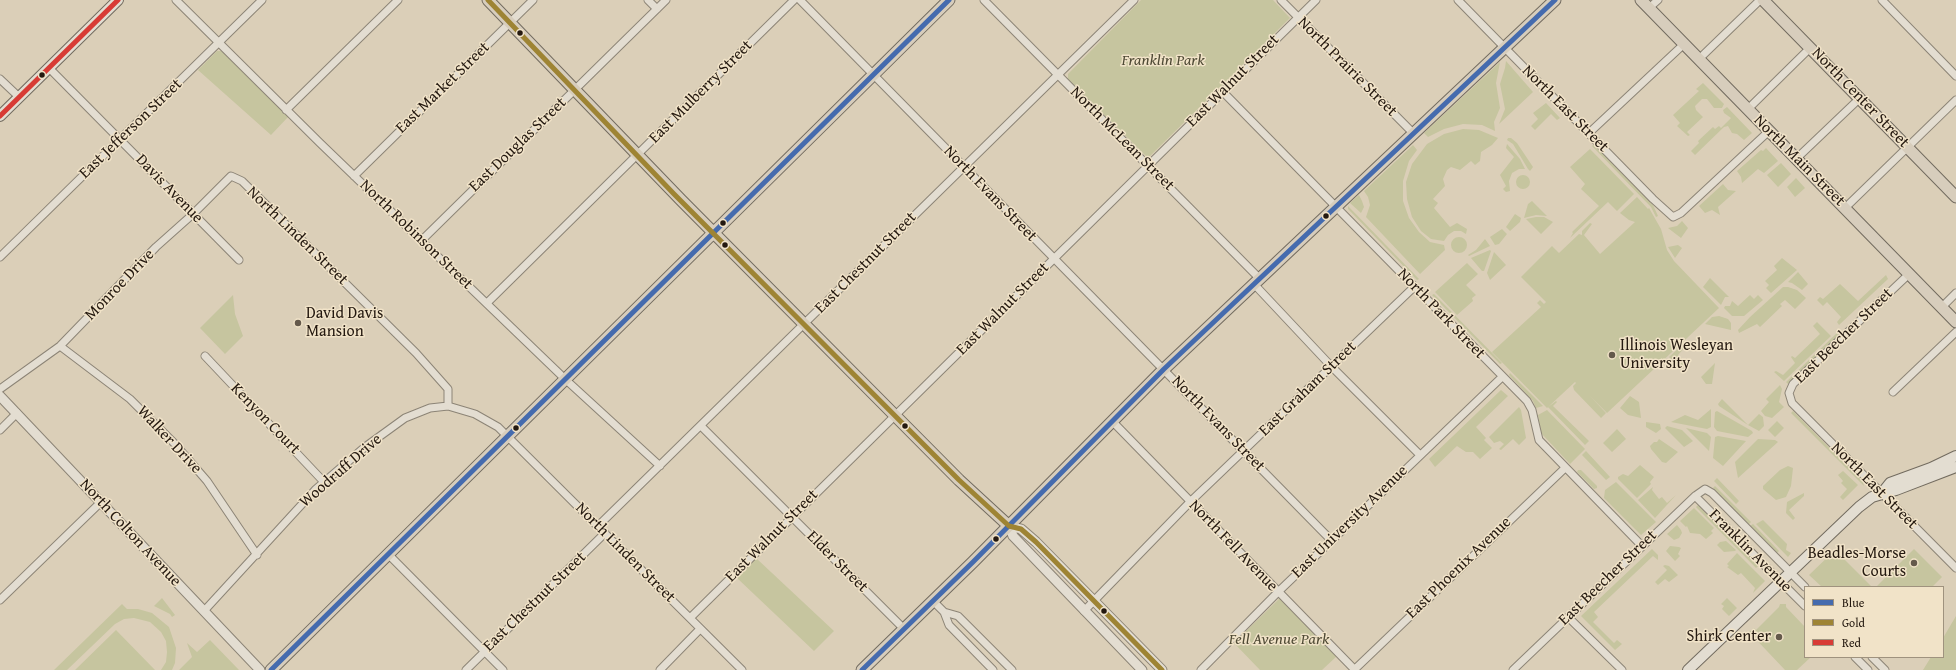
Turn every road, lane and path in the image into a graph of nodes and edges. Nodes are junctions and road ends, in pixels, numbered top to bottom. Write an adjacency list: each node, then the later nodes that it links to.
1 (176, 0): 27 (street, North Robinson Street)
2 (262, 0): 27 (street, East Jefferson Street)
3 (398, 0): 42 (street)
4 (488, 0): 26 (main road)
5 (532, 0): 26 (street, East Market Street)
6 (648, 0): 24 (street)
7 (666, 0): 24 (street, East Douglas Street)
8 (794, 0): 50 (street, East Mulberry Street)
9 (800, 0): 34 (street, North Evans Street)
10 (949, 0): 34 (main road)
11 (984, 0): 33 (street, North McLean Street)
12 (1134, 0): 33 (street, East Chestnut Street)
13 (1280, 0): 25 (street, North Prairie Street)
14 (1316, 0): 25 (street, East Walnut Street)
15 (1458, 0): 29 (street, North East Street)
16 (1555, 0): 29 (main road)
17 (1641, 0): 23 (main road, North Main Street)
18 (1658, 0): 23 (street)
19 (1760, 0): 31 (street)
20 (1764, 0): 30 (main road, North Center Street)
21 (1882, 0): 35 (street)
22 (112, 2): 32 (main road)
23 (1649, 8): 28 (main road, North Main Street)
24 (657, 9): 37 (street, East Douglas Street)
25 (1298, 17): 38 (street, East Walnut Street); 46 (street, North Prairie Street)
26 (510, 22): 37 (main road); 54 (street, East Market Street)
27 (220, 42): 42 (street, North Robinson Street); 48 (street, East Jefferson Street)
28 (1684, 44): 31 (main road, North Main Street); 47 (street)
29 (1504, 47): 46 (main road); 47 (street, North East Street)
30 (1810, 48): 40 (main road, North Center Street); 43 (street)
31 (1699, 59): 43 (main road, North Main Street)
32 (49, 68): 39 (main road); 48 (street, Davis Avenue)
33 (1058, 74): 52 (street, North McLean Street); 53 (street, East Chestnut Street)
34 (873, 75): 53 (street, North Evans Street); 60 (main road)
35 (1956, 76)
36 (0, 79): 39 (street)
37 (574, 90): 50 (main road); 61 (street, East Douglas Street)
38 (1223, 92): 52 (street, East Walnut Street); 57 (street, North Park Street)
39 (19, 97): 44 (main road)
40 (1860, 98): 49 (main road, North Center Street); 51 (street)
41 (1956, 100): 49 (street)
42 (286, 110): 54 (street, North Robinson Street)
43 (1748, 110): 45 (main road, North Main Street)
44 (0, 116)
45 (1769, 131): 47 (street, North East Street); 51 (main road, North Main Street)
46 (1413, 133): 57 (main road)
47 (1589, 133)
48 (120, 140): 59 (street, Davis Avenue); 62 (street, East Jefferson Street)
49 (1908, 148): 56 (main road, North Center Street); 58 (street)
50 (637, 155): 60 (main road); 69 (street, East Mulberry Street)
51 (1796, 159): 58 (main road, North Main Street)
52 (1149, 165): 63 (street, East Walnut Street); 66 (street, North McLean Street)
53 (964, 167): 63 (street, North Evans Street); 72 (street, East Chestnut Street)
54 (354, 176): 61 (street, North Robinson Street)
55 (235, 177): 59 (street, Monroe Drive); 84 (street, North Linden Street)
56 (1956, 197)
57 (1336, 205): 66 (main road); 67 (street, North Park Street)
58 (1845, 208): 65 (main road, North Main Street)
59 (193, 214): 64 (street, Davis Avenue); 74 (street, Monroe Drive)
60 (713, 233): 72 (main road); 79 (main road)
61 (422, 240): 69 (street, North Robinson Street)
62 (0, 257)
63 (1053, 259): 77 (street, North Evans Street); 86 (street, East Walnut Street)
64 (239, 260)
65 (1909, 274): 70 (main road, North Main Street); 83 (street, East Beecher Street)
66 (1256, 280): 76 (street, North McLean Street); 77 (main road)
67 (1414, 287): 76 (street, East Graham Street); 78 (street, North Park Street)
68 (1956, 293): 70 (street)
69 (487, 303): 79 (street, North Robinson Street)
70 (1942, 307): 71 (main road, North Main Street)
71 (1956, 322)
72 (804, 324): 86 (main road); 88 (street, East Chestnut Street)
73 (1956, 332): 81 (street)
74 (60, 346): 80 (street, Monroe Drive); 110 (street, Walker Drive)
75 (205, 356): 97 (street, Kenyon Court)
76 (1331, 366): 91 (street, East Graham Street); 92 (street, North McLean Street)
77 (1164, 369): 87 (main road); 91 (street, North Evans Street)
78 (1502, 377): 92 (street, East University Avenue); 95 (street, North Park Street)
79 (565, 379): 90 (main road); 94 (street, North Robinson Street)
80 (0, 389)
81 (1893, 392)
82 (0, 396): 85 (street, North Colton Avenue)
83 (1792, 403): 99 (street, North East Street)
84 (448, 406): 90 (street, Woodruff Drive); 97 (street, Woodruff Drive)
85 (17, 413): 89 (street); 101 (street, North Colton Avenue)
86 (895, 415): 103 (street, East Walnut Street); 105 (main road)
87 (1112, 421): 102 (street, North Fell Avenue); 105 (main road)
88 (701, 426): 94 (street, East Chestnut Street); 103 (street, Elder Street)
89 (0, 430)
90 (507, 436): 104 (street, North Linden Street); 109 (main road)
91 (1244, 451): 102 (street, East Graham Street); 107 (street, North Evans Street)
92 (1420, 455): 107 (street, East University Avenue)
93 (1956, 456): 99 (main road)
94 (660, 466): 104 (street, East Chestnut Street)
95 (1565, 468): 108 (street, North Park Street); 142 (street, East Phoenix Avenue)
96 (1956, 468): 99 (main road)
97 (324, 482): 110 (street, Woodruff Drive)
98 (1705, 489): 100 (street, East Beecher Street); 112 (street, Franklin Avenue)
99 (1882, 493): 111 (street, North East Street); 112 (main road)
100 (1695, 496): 108 (street, East Beecher Street); 113 (street, Franklin Avenue)
101 (101, 502): 116 (street); 120 (street, North Colton Avenue)
102 (1190, 502): 115 (street, North Fell Avenue); 118 (street, East Graham Street)
103 (791, 517): 124 (street, East Walnut Street); 126 (street, Elder Street)
104 (598, 526): 106 (street, North Linden Street)
105 (1009, 526): 117 (main road); 118 (street); 121 (street)
106 (605, 533): 124 (street, North Linden Street); 127 (street, East Chestnut Street)
107 (1332, 540): 115 (street, East University Avenue)
108 (1642, 546): 123 (street, East Beecher Street)
109 (388, 554): 127 (street); 131 (main road)
110 (256, 555): 120 (street, Woodruff Drive)
111 (1956, 568)
112 (1791, 573): 113 (main road); 114 (street, Franklin Avenue)
113 (1782, 582): 119 (street, Franklin Avenue); 145 (main road)
114 (1804, 587)
115 (1278, 592): 141 (street, East University Avenue); 142 (street, North Fell Avenue)
116 (0, 600)
117 (933, 601): 122 (street); 126 (main road)
118 (1094, 601): 121 (street, East Graham Street); 140 (street)
119 (1804, 605)
120 (204, 611): 130 (street, North Colton Avenue)
121 (1084, 611): 139 (street)
122 (944, 612): 137 (street); 138 (street)
123 (1568, 617): 143 (street, East Beecher Street); 144 (street)
124 (690, 618): 125 (street, North Linden Street)
125 (700, 629): 134 (street); 135 (street, North Linden Street)
126 (904, 629): 136 (main road)
127 (484, 652): 132 (street, East Chestnut Street); 133 (street)
128 (1856, 658): 146 (street)
129 (1875, 660): 146 (street); 147 (street)
130 (260, 670)
131 (271, 670)
132 (466, 670)
133 (503, 670)
134 (660, 670)
135 (742, 670)
136 (862, 670)
137 (993, 670)
138 (1012, 670)
139 (1142, 670)
140 (1162, 670)
141 (1201, 670)
142 (1354, 670)
143 (1513, 670)
144 (1622, 670)
145 (1688, 670)
146 (1869, 670)
147 (1885, 670)

